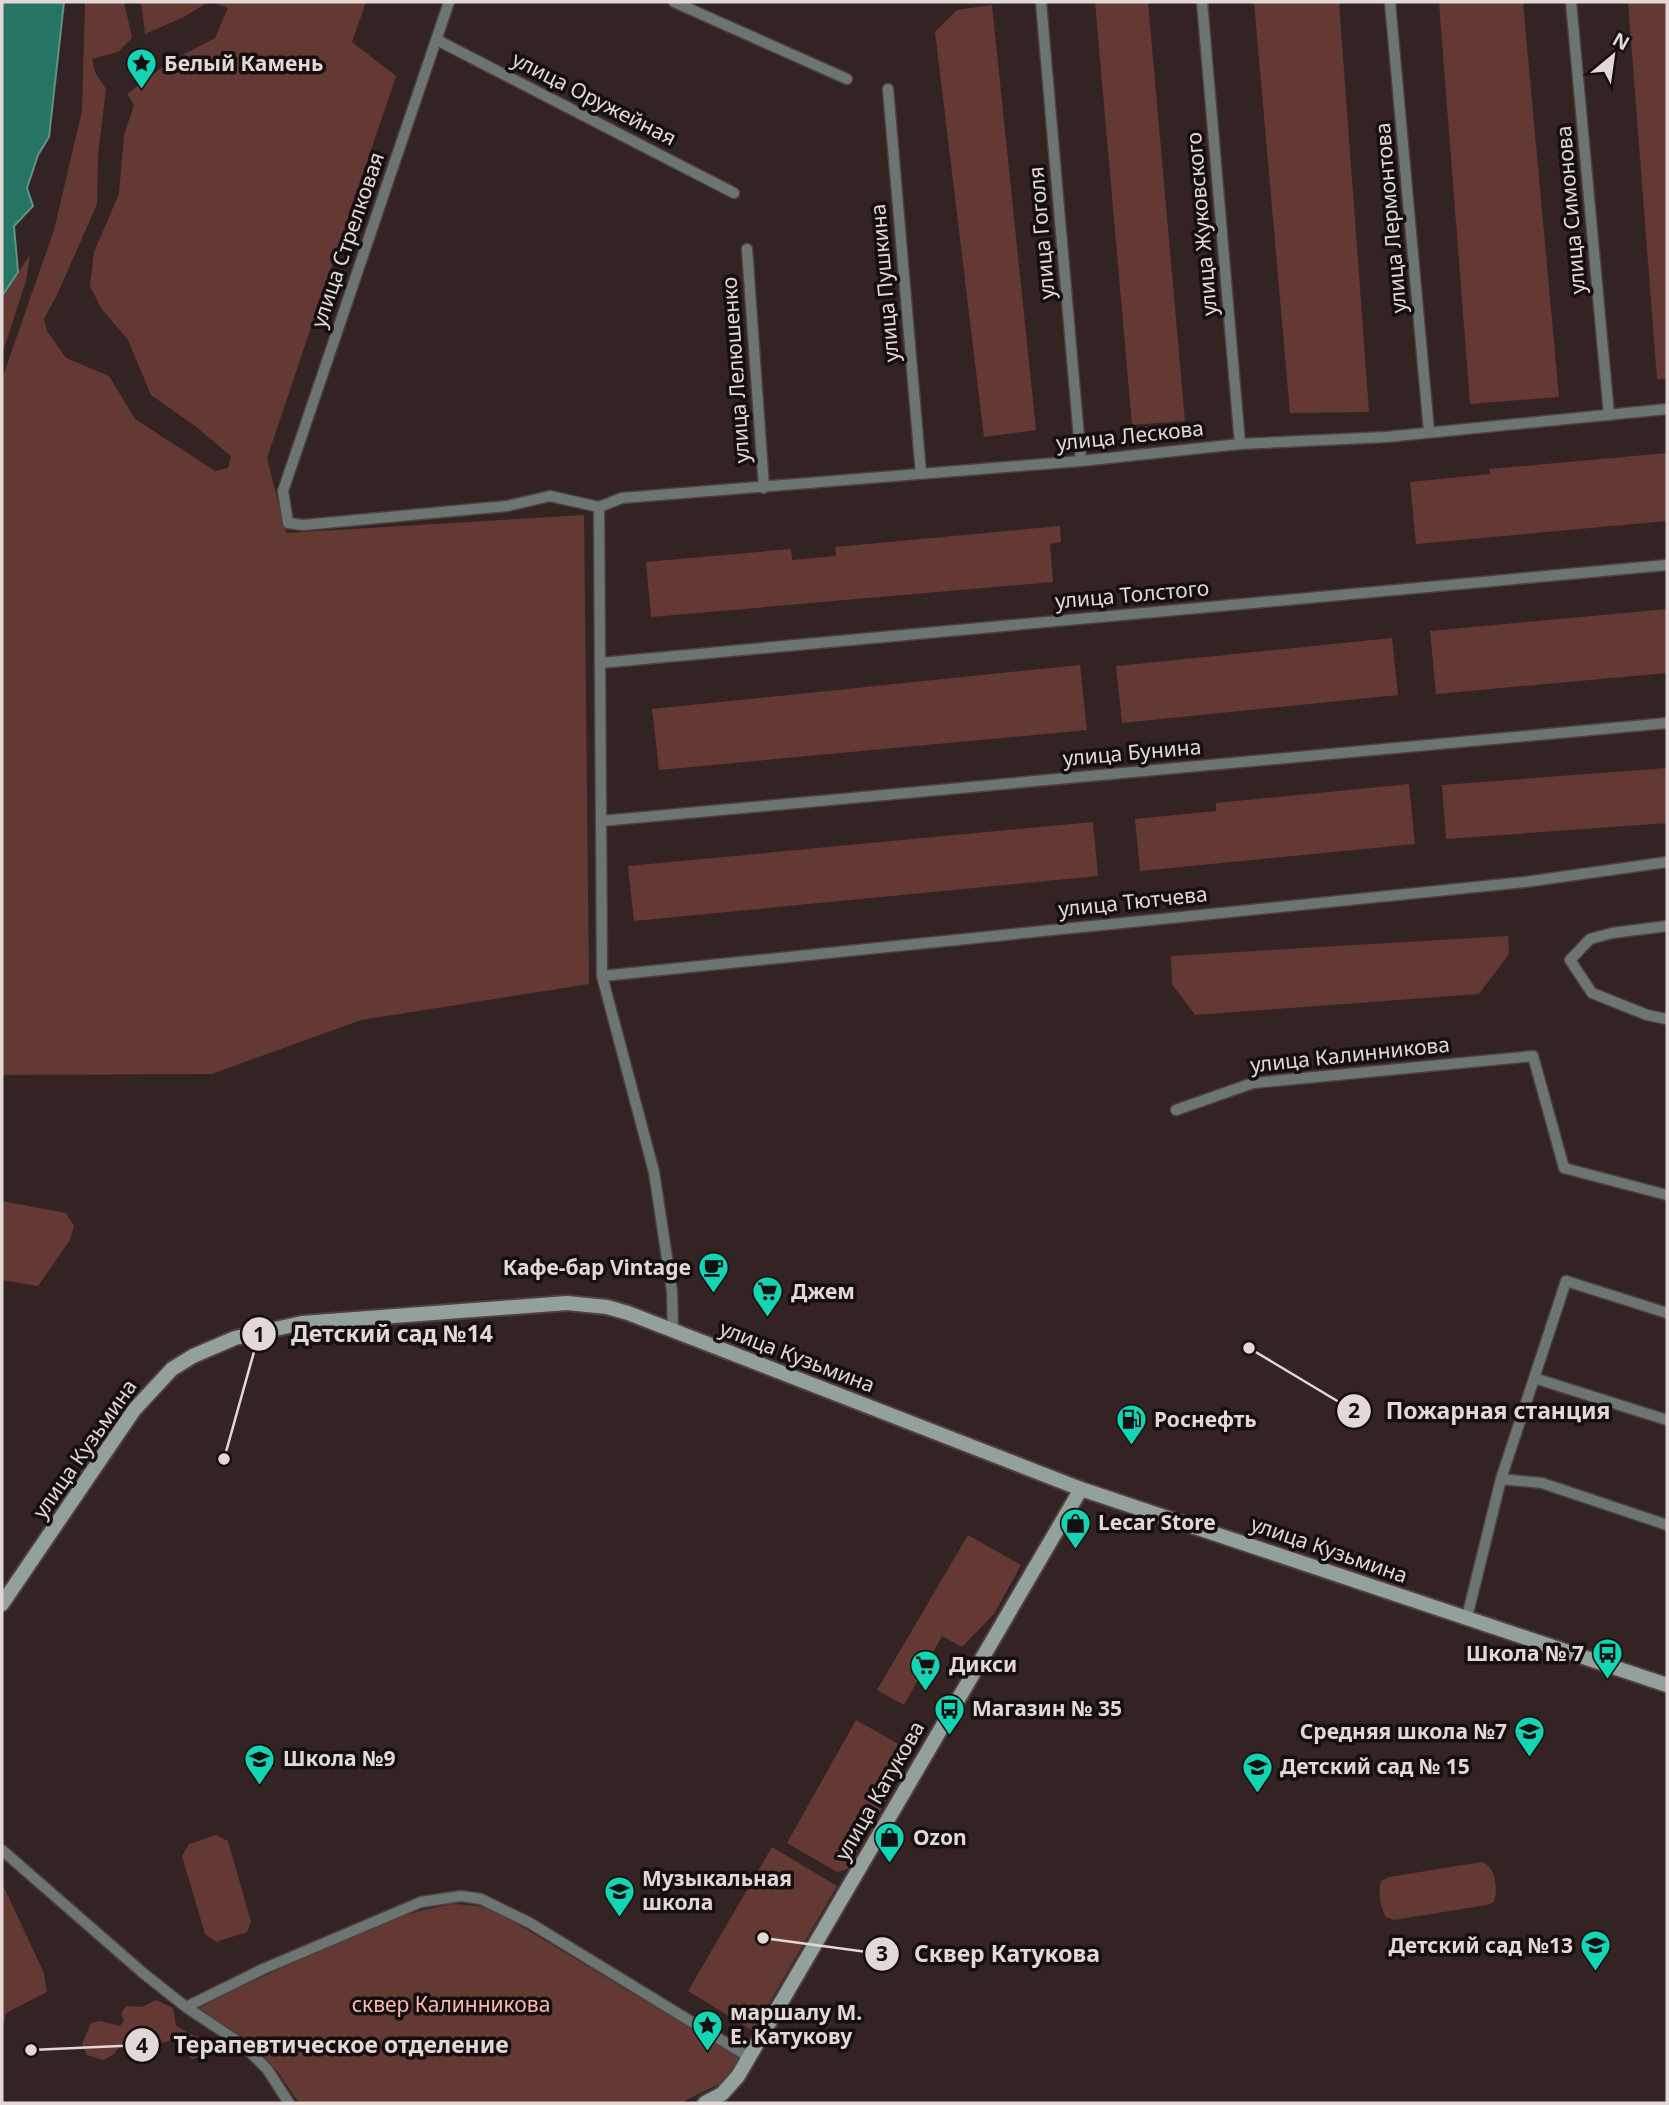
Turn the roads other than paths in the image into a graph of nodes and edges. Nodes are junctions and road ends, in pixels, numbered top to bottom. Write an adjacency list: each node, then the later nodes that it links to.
1 (449, 2): 7 (street, улица Стрелковая)
2 (674, 2): 8 (street)
3 (1041, 2): 16 (street, улица Гоголя)
4 (1202, 2): 15 (street, улица Жуковского)
5 (1390, 2): 14 (street, улица Лермонтова)
6 (1571, 2): 13 (street, улица Симонова)
7 (437, 40): 10 (street, улица Оружейная); 19 (street, улица Стрелковая)
8 (847, 79)
9 (888, 89): 17 (street, улица Пушкина)
10 (734, 193)
11 (747, 249): 18 (street, улица Лелюшенко)
12 (1667, 409): 13 (street, улица Лескова)
13 (1609, 415): 14 (street, улица Лескова)
14 (1429, 431): 15 (street, улица Лескова)
15 (1240, 444): 16 (street, улица Лескова)
16 (1081, 461): 17 (street, улица Лескова)
17 (921, 474): 18 (street, улица Лескова)
18 (764, 488): 19 (street, улица Лескова)
19 (599, 507): 21 (street)
20 (1667, 565): 21 (street, улица Толстого)
21 (600, 663): 23 (street)
22 (1667, 723): 23 (street, улица Бунина)
23 (601, 821): 26 (street)
24 (1667, 862): 26 (street, улица Тютчева)
25 (1667, 926): 27 (street)
26 (602, 976): 31 (street)
27 (1667, 1019)
28 (1176, 1110): 29 (street, улица Калинникова)
29 (1667, 1195)
30 (1667, 1313): 32 (street)
31 (673, 1331): 35 (main road, улица Кузьмина); 37 (main road, улица Кузьмина)
32 (1534, 1378): 33 (street); 34 (street)
33 (1667, 1420)
34 (1501, 1479): 36 (street); 38 (street)
35 (1081, 1489): 38 (main road, улица Кузьмина); 42 (main road, улица Катукова)
36 (1667, 1525)
37 (2, 1604)
38 (1467, 1617): 39 (main road, улица Кузьмина)
39 (1667, 1685)
40 (2, 1850): 41 (street)
41 (186, 2007): 42 (street); 43 (street)
42 (749, 2056): 44 (main road, улица Катукова)
43 (289, 2103)
44 (705, 2103)

